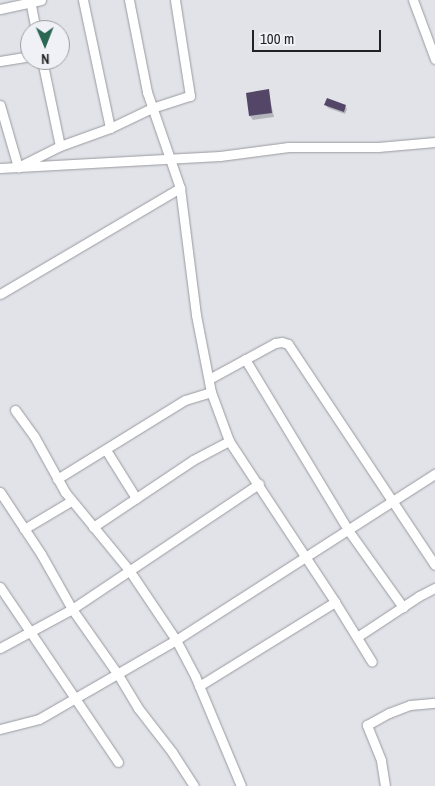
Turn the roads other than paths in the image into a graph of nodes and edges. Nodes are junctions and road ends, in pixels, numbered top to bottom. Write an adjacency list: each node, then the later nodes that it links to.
1 (41, 0): 6 (street)
2 (82, 0): 15 (street)
3 (129, 0): 13 (street)
4 (175, 0): 13 (street)
5 (413, 0): 10 (street)
6 (31, 2): 7 (street); 8 (street)
7 (0, 9)
8 (34, 20)
9 (20, 58): 11 (street)
10 (435, 59)
11 (0, 61)
12 (44, 70): 17 (street)
13 (152, 108): 15 (street); 18 (street)
14 (1, 111): 19 (street)
15 (110, 128): 17 (street)
16 (435, 142): 18 (street)
17 (60, 146): 19 (street)
18 (171, 159): 19 (street); 21 (street)
19 (18, 167): 20 (street)
20 (0, 168)
21 (180, 188): 22 (street); 24 (street)
22 (0, 294)
23 (245, 360): 24 (street); 35 (street); 38 (street)
24 (209, 379): 25 (street)
25 (211, 392): 27 (street); 28 (street)
26 (15, 410): 30 (street)
27 (229, 441): 31 (street); 33 (street)
28 (106, 450): 30 (street); 33 (street)
29 (435, 474): 35 (street)
30 (58, 479): 34 (street)
31 (259, 484): 39 (street); 41 (street)
32 (0, 492): 37 (street)
33 (136, 498): 36 (street)
34 (72, 501): 36 (street); 37 (street)
35 (392, 502): 38 (street); 40 (street)
36 (93, 527): 41 (street)
37 (24, 528): 46 (street)
38 (348, 530): 39 (street); 45 (street)
39 (306, 557): 44 (street); 49 (street)
40 (435, 565)
41 (129, 570): 46 (street); 49 (street)
42 (0, 586): 47 (street)
43 (435, 588): 45 (street)
44 (335, 602): 48 (street); 53 (street)
45 (403, 608): 48 (street)
46 (72, 609): 47 (street); 52 (street)
47 (30, 631): 50 (street); 54 (street)
48 (357, 637): 51 (street)
49 (176, 640): 52 (street); 53 (street)
50 (0, 648)
51 (372, 662)
52 (117, 673): 54 (street); 58 (street)
53 (199, 686): 59 (street)
54 (76, 698): 56 (street); 57 (street)
55 (435, 703): 60 (street)
56 (0, 729)
57 (118, 762)
58 (194, 786)
59 (241, 786)
60 (385, 786)

